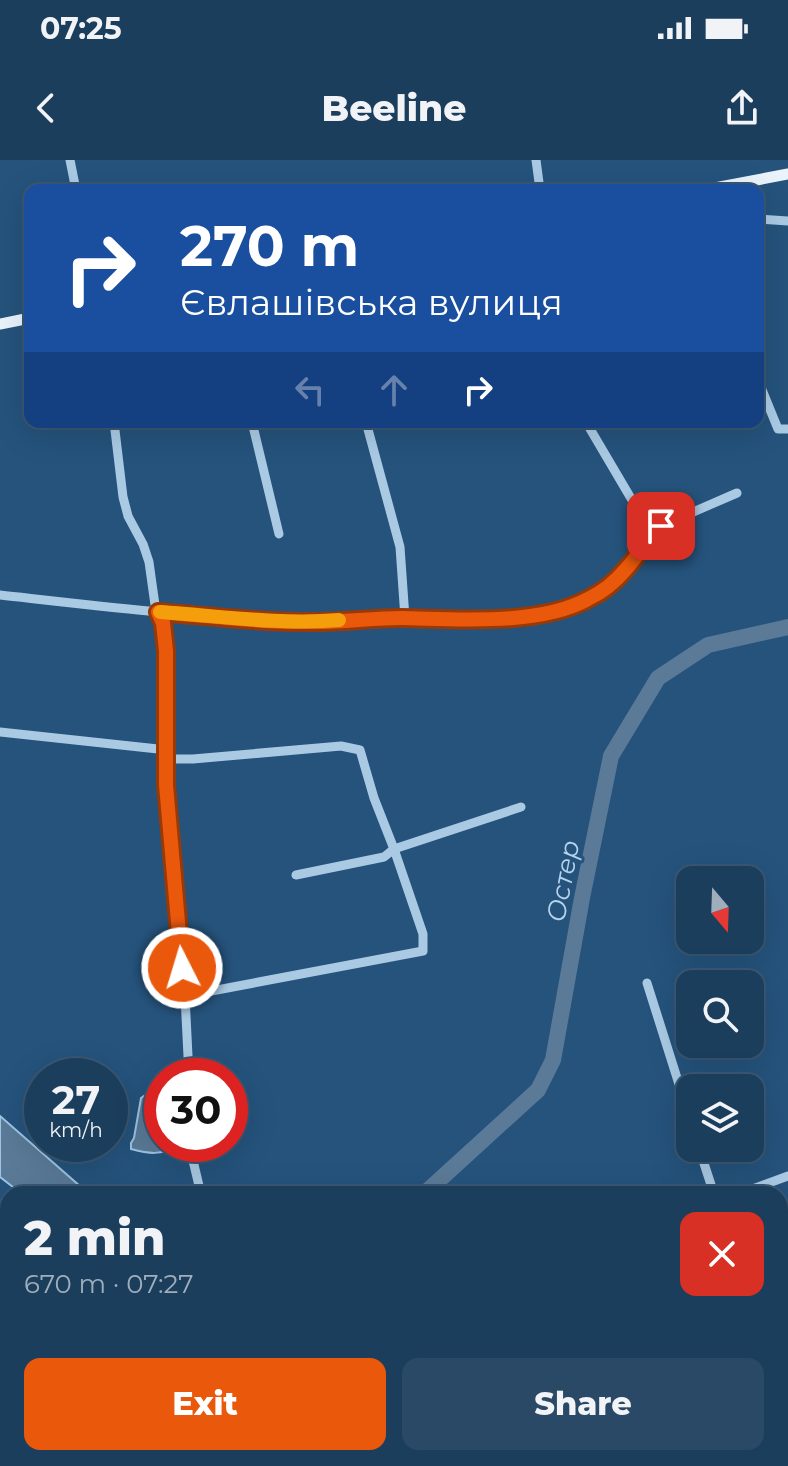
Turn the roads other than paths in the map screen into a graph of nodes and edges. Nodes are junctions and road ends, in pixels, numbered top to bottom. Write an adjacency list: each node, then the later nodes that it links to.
1 (70, 160): 4 (street)
2 (536, 160): 5 (street)
3 (788, 174): 6 (main road)
4 (75, 184)
5 (539, 184)
6 (736, 184)
7 (764, 219): 8 (street)
8 (788, 221)
9 (24, 319): 10 (main road)
10 (0, 324)
11 (764, 395): 16 (street)
12 (115, 428): 21 (street)
13 (253, 428): 18 (street)
14 (368, 428): 22 (street)
15 (590, 428): 19 (street)
16 (788, 429)
17 (737, 493): 19 (street)
18 (279, 534)
19 (652, 534): 22 (street)
20 (0, 595): 21 (street)
21 (158, 612): 22 (street); 24 (street)
22 (405, 618)
23 (0, 732): 24 (street)
24 (167, 755): 26 (street); 29 (street)
25 (521, 807): 26 (street)
26 (394, 849): 27 (street); 29 (street)
27 (296, 875)
28 (647, 983): 31 (street)
29 (185, 996): 30 (street)
30 (188, 1058)
31 (676, 1075)
32 (193, 1162): 35 (street)
33 (703, 1162): 36 (street)
34 (788, 1176): 37 (street)
35 (199, 1186)
36 (710, 1186)
37 (761, 1186)

